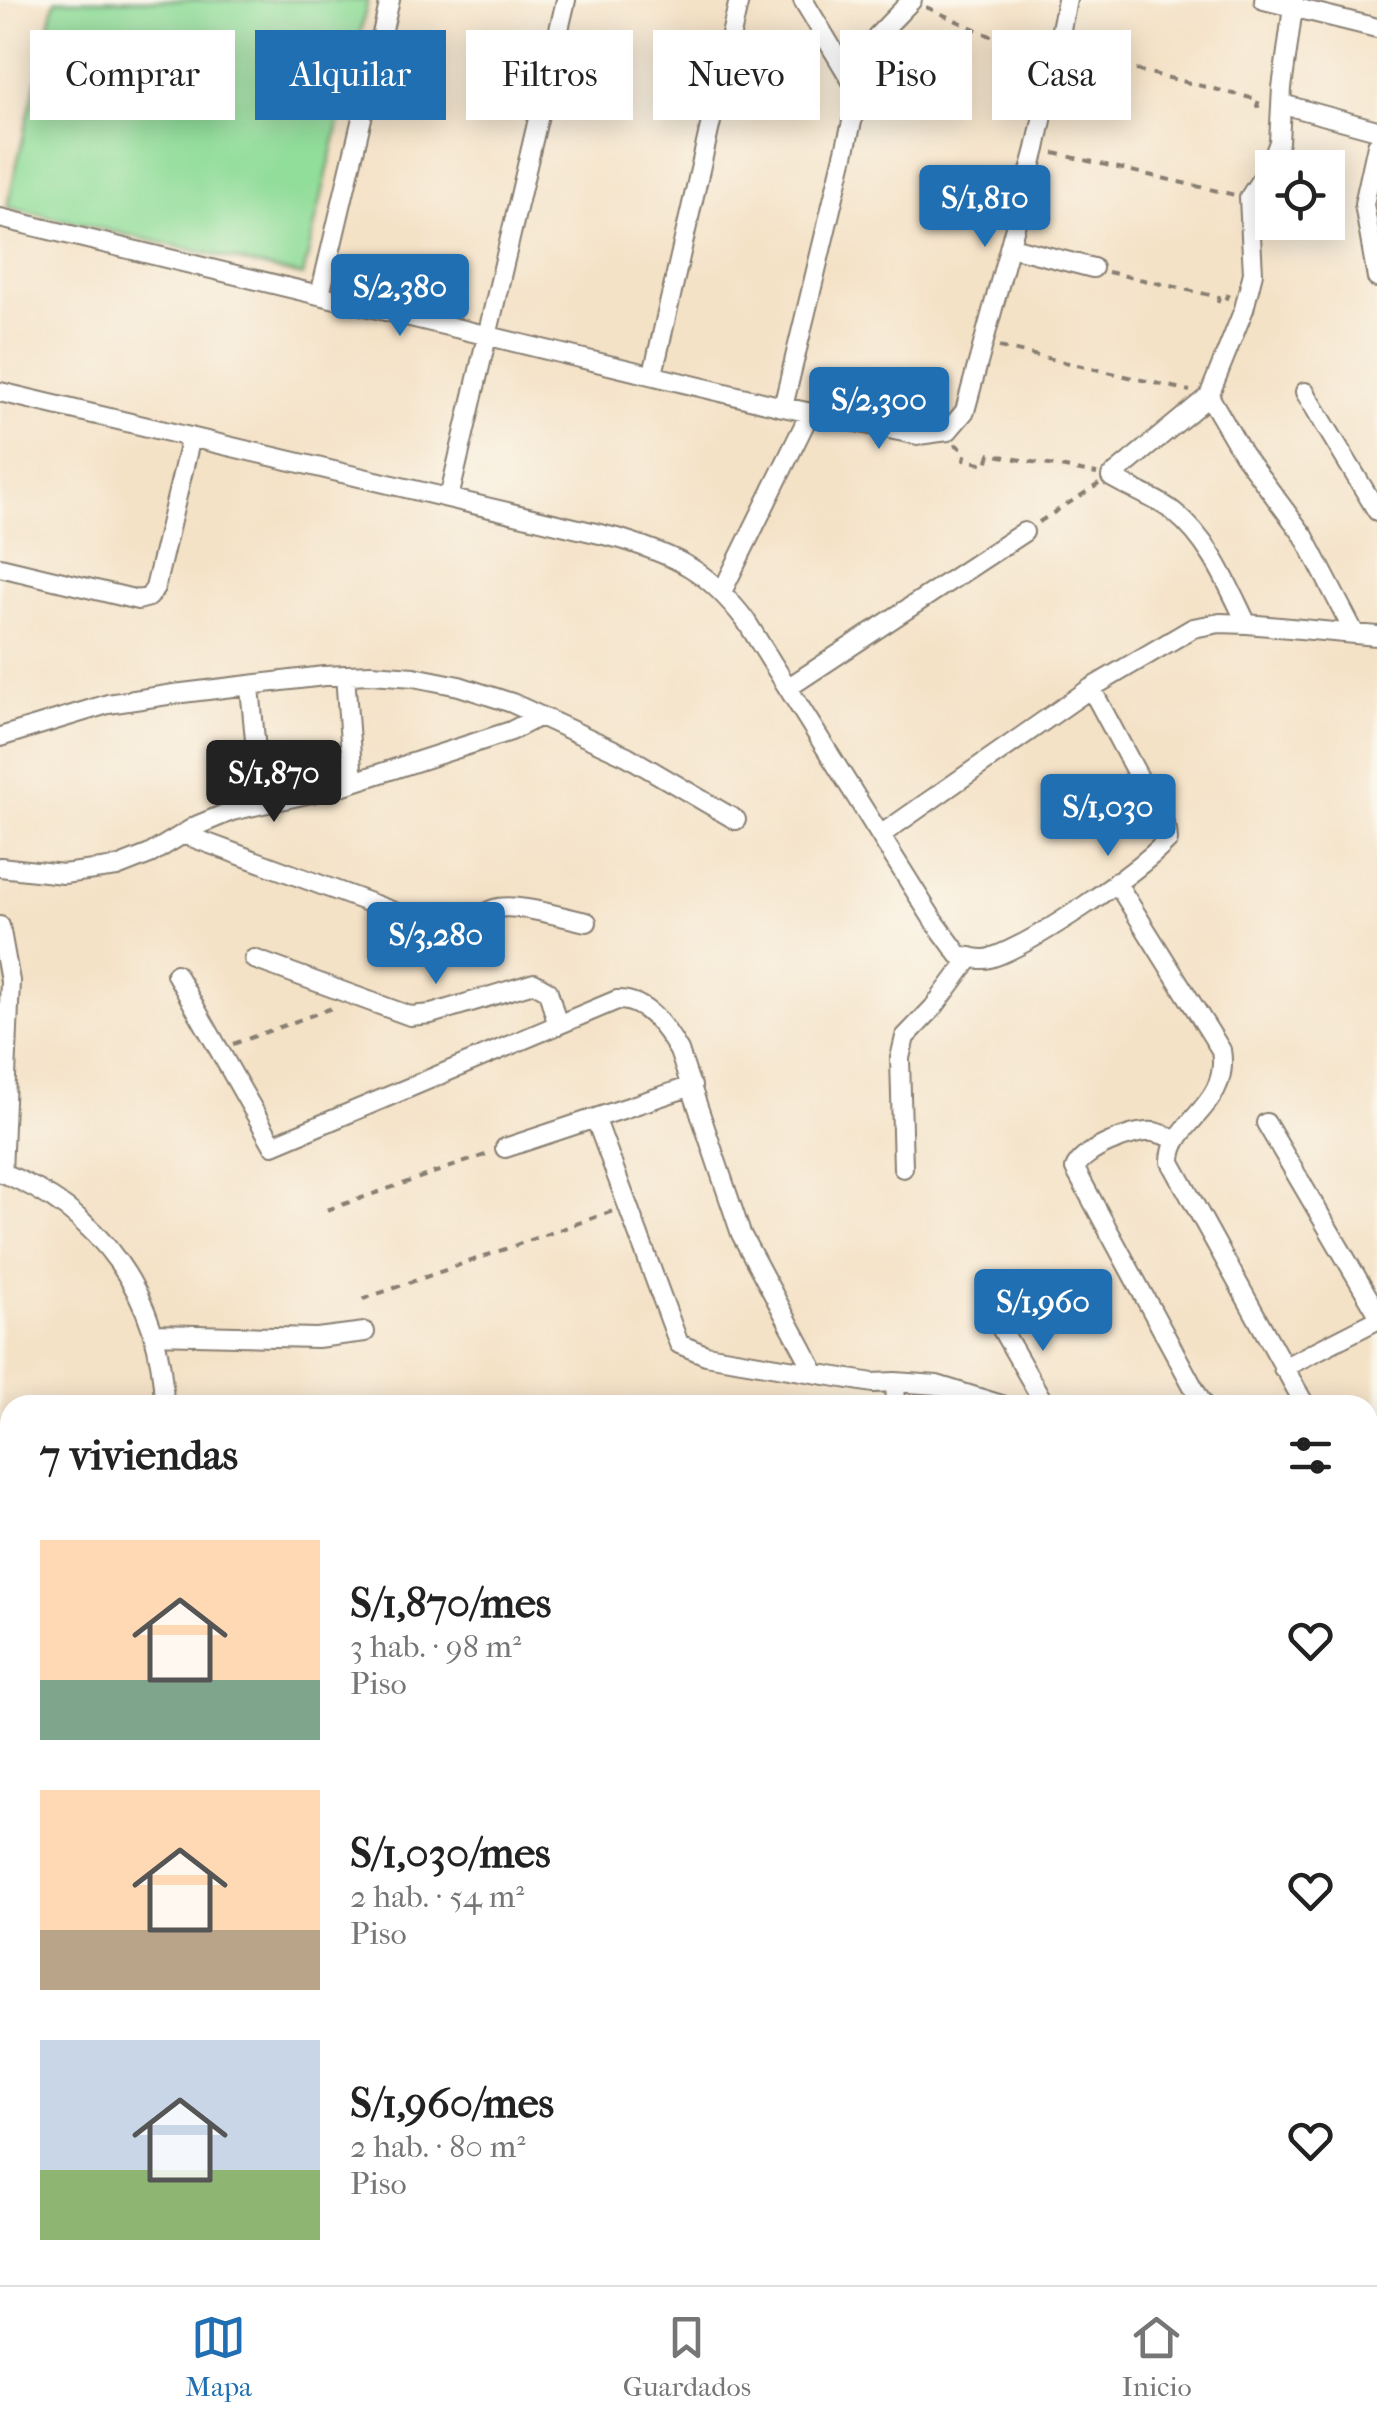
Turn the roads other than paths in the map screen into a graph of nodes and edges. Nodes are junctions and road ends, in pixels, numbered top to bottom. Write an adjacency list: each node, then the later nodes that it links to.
1 (390, 0): 21 (street)
2 (566, 0): 22 (street)
3 (740, 0): 23 (street)
4 (804, 0): 11 (street)
5 (913, 0): 10 (street)
6 (1067, 0): 18 (street)
7 (1264, 0): 8 (street)
8 (1293, 4): 9 (street); 12 (street)
9 (1377, 28)
10 (883, 30)
11 (840, 61)
12 (1274, 99): 14 (street); 26 (street)
13 (852, 120): 27 (street)
14 (1377, 130)
15 (1377, 145): 16 (street)
16 (1373, 182): 20 (street)
17 (0, 218): 21 (street)
18 (1010, 247): 19 (street); 28 (street)
19 (1098, 269)
20 (1377, 278)
21 (320, 296): 22 (street)
22 (486, 336): 23 (street); 30 (street)
23 (652, 374): 27 (street)
24 (0, 392): 29 (street)
25 (1304, 392): 31 (street)
26 (1209, 396): 35 (street); 36 (street)
27 (783, 406): 28 (street)
28 (810, 413): 34 (street)
29 (191, 437): 30 (street); 33 (street)
30 (449, 498): 34 (street)
31 (1377, 511)
32 (1024, 532): 40 (street)
33 (0, 567)
34 (722, 592): 40 (street)
35 (1248, 624): 36 (street); 41 (street)
36 (1354, 634): 37 (street)
37 (1377, 636)
38 (346, 674): 39 (street); 42 (street); 44 (street)
39 (250, 687): 43 (street); 45 (street)
40 (789, 688): 48 (street)
41 (1091, 688): 48 (street); 50 (street)
42 (540, 716): 44 (street); 46 (street)
43 (0, 737)
44 (353, 782): 45 (street)
45 (261, 803): 47 (street)
46 (736, 820)
47 (183, 834): 49 (street); 51 (street)
48 (882, 834): 53 (street)
49 (0, 867)
50 (1116, 882): 53 (street); 60 (street)
51 (587, 922)
52 (0, 926): 63 (street)
53 (971, 957): 62 (street)
54 (254, 959): 56 (street)
55 (176, 974): 56 (street)
56 (557, 1024): 57 (street)
57 (692, 1086): 58 (street); 70 (street)
58 (596, 1120): 61 (street); 70 (street)
59 (1266, 1123): 64 (street)
60 (1176, 1139): 69 (street); 76 (street)
61 (505, 1148)
62 (902, 1168)
63 (1, 1172): 68 (street)
64 (1377, 1312)
65 (1377, 1320): 69 (street)
66 (996, 1321): 75 (street)
67 (365, 1332): 68 (street)
68 (155, 1334): 72 (street)
69 (1283, 1368): 77 (street)
70 (815, 1372): 71 (street)
71 (895, 1382): 73 (street); 74 (street)
72 (163, 1395)
73 (896, 1395)
74 (970, 1395)
75 (1039, 1395)
76 (1198, 1395)
77 (1299, 1395)

